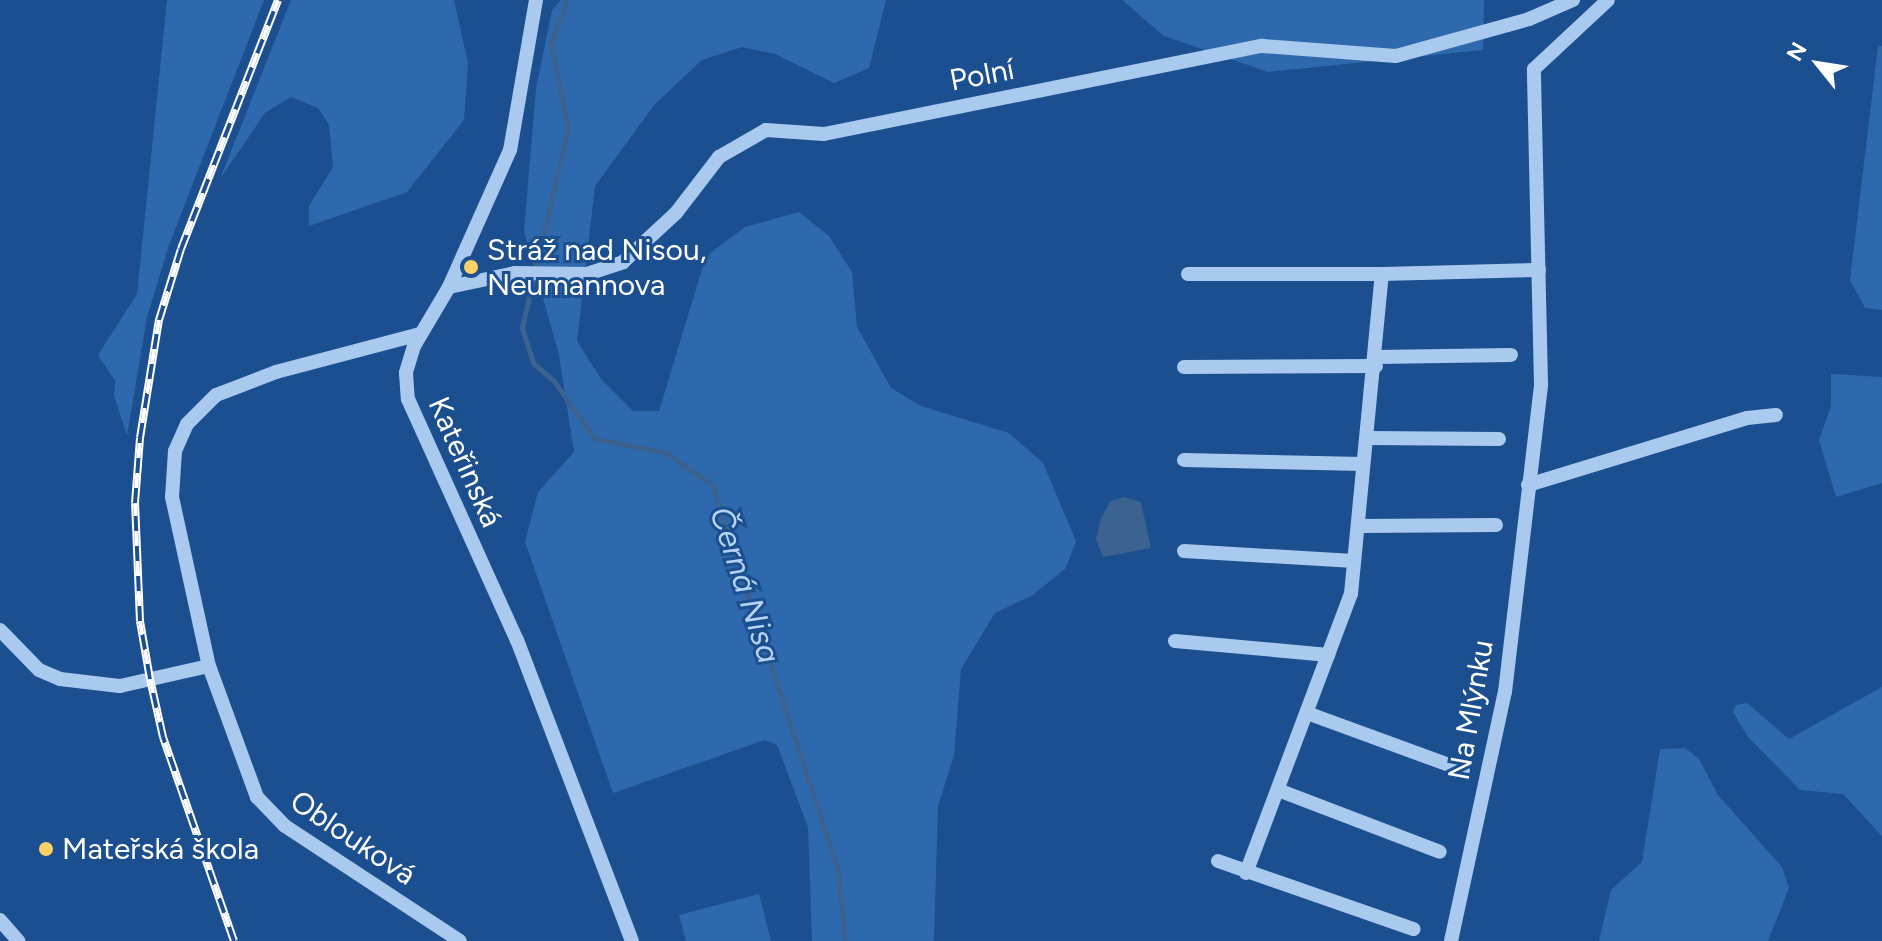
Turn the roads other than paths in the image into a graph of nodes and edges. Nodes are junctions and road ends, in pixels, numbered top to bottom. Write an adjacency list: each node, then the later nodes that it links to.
1 (536, 0): 7 (street, Kateřinská)
2 (1573, 0): 7 (street, Polní)
3 (1608, 0): 4 (street, Na Mlýnku)
4 (1539, 270): 6 (street); 17 (street, Na Mlýnku)
5 (1188, 274): 6 (street)
6 (1382, 274): 10 (street)
7 (449, 287): 8 (street, Kateřinská)
8 (420, 334): 25 (street, Oblouková); 36 (street, Kateřinská)
9 (1511, 355): 10 (street)
10 (1376, 361): 11 (street); 13 (street)
11 (1184, 367)
12 (1776, 415): 17 (street)
13 (1367, 438): 14 (street); 16 (street)
14 (1499, 439)
15 (1184, 460): 16 (street)
16 (1363, 464): 19 (street)
17 (1528, 485): 37 (street, Na Mlýnku)
18 (1496, 525): 19 (street)
19 (1361, 526): 21 (street)
20 (1184, 551): 21 (street)
21 (1354, 561): 24 (street)
22 (0, 630): 25 (street)
23 (1175, 641): 24 (street)
24 (1328, 655): 26 (street)
25 (209, 666): 35 (street, Oblouková)
26 (1307, 713): 27 (street, Na Mlýnku); 28 (street)
27 (1463, 770)
28 (1278, 790): 29 (street); 31 (street)
29 (1440, 852)
30 (1218, 861): 31 (street)
31 (1246, 873): 33 (street)
32 (0, 920): 34 (street)
33 (1413, 929)
34 (18, 941)
35 (460, 941)
36 (632, 941)
37 (1451, 941)

